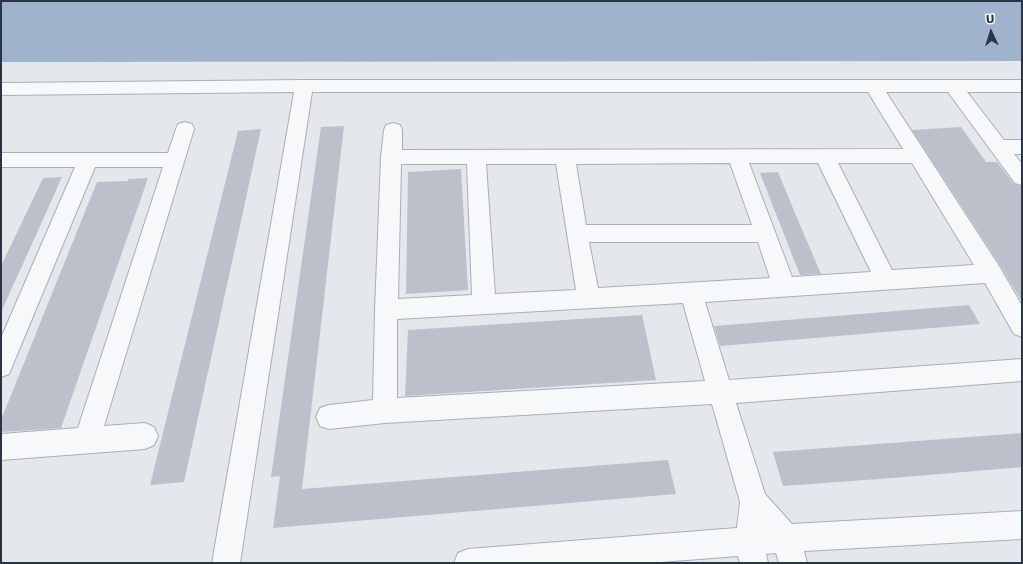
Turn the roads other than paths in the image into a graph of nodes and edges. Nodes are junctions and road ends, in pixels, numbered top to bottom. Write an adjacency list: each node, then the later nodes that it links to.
1 (304, 86): 4 (street); 5 (street); 42 (street)
2 (953, 86): 3 (street); 4 (street); 8 (street)
3 (1022, 86)
4 (874, 87): 10 (street)
5 (1, 89)
6 (185, 129): 18 (street)
7 (392, 130): 11 (street)
8 (1000, 147): 9 (street); 19 (street)
9 (1022, 148)
10 (917, 156): 13 (street); 22 (street)
11 (391, 157): 14 (street); 28 (street)
12 (737, 157): 13 (street); 15 (street); 21 (street)
13 (825, 157): 23 (street)
14 (476, 158): 15 (street); 27 (street)
15 (565, 158): 20 (street)
16 (1, 160): 17 (street)
17 (88, 160): 18 (street); 30 (street)
18 (176, 160): 36 (street)
19 (1022, 178)
20 (577, 233): 21 (street); 26 (street)
21 (764, 234): 24 (street)
22 (991, 273): 23 (street); 29 (street)
23 (886, 280): 24 (street)
24 (784, 286): 25 (street)
25 (691, 293): 26 (street); 32 (street)
26 (588, 298): 27 (street)
27 (484, 305): 28 (street)
28 (386, 310): 33 (street)
29 (1022, 327)
30 (1, 366)
31 (1022, 370): 32 (street)
32 (721, 392): 33 (street); 38 (street)
33 (385, 411): 34 (street)
34 (329, 417)
35 (145, 436): 36 (street)
36 (87, 440): 37 (street)
37 (1, 447)
38 (754, 502): 40 (street); 41 (street)
39 (1022, 525): 40 (street)
40 (790, 551): 41 (street)
41 (752, 552): 43 (street)
42 (226, 563)
43 (468, 563)

